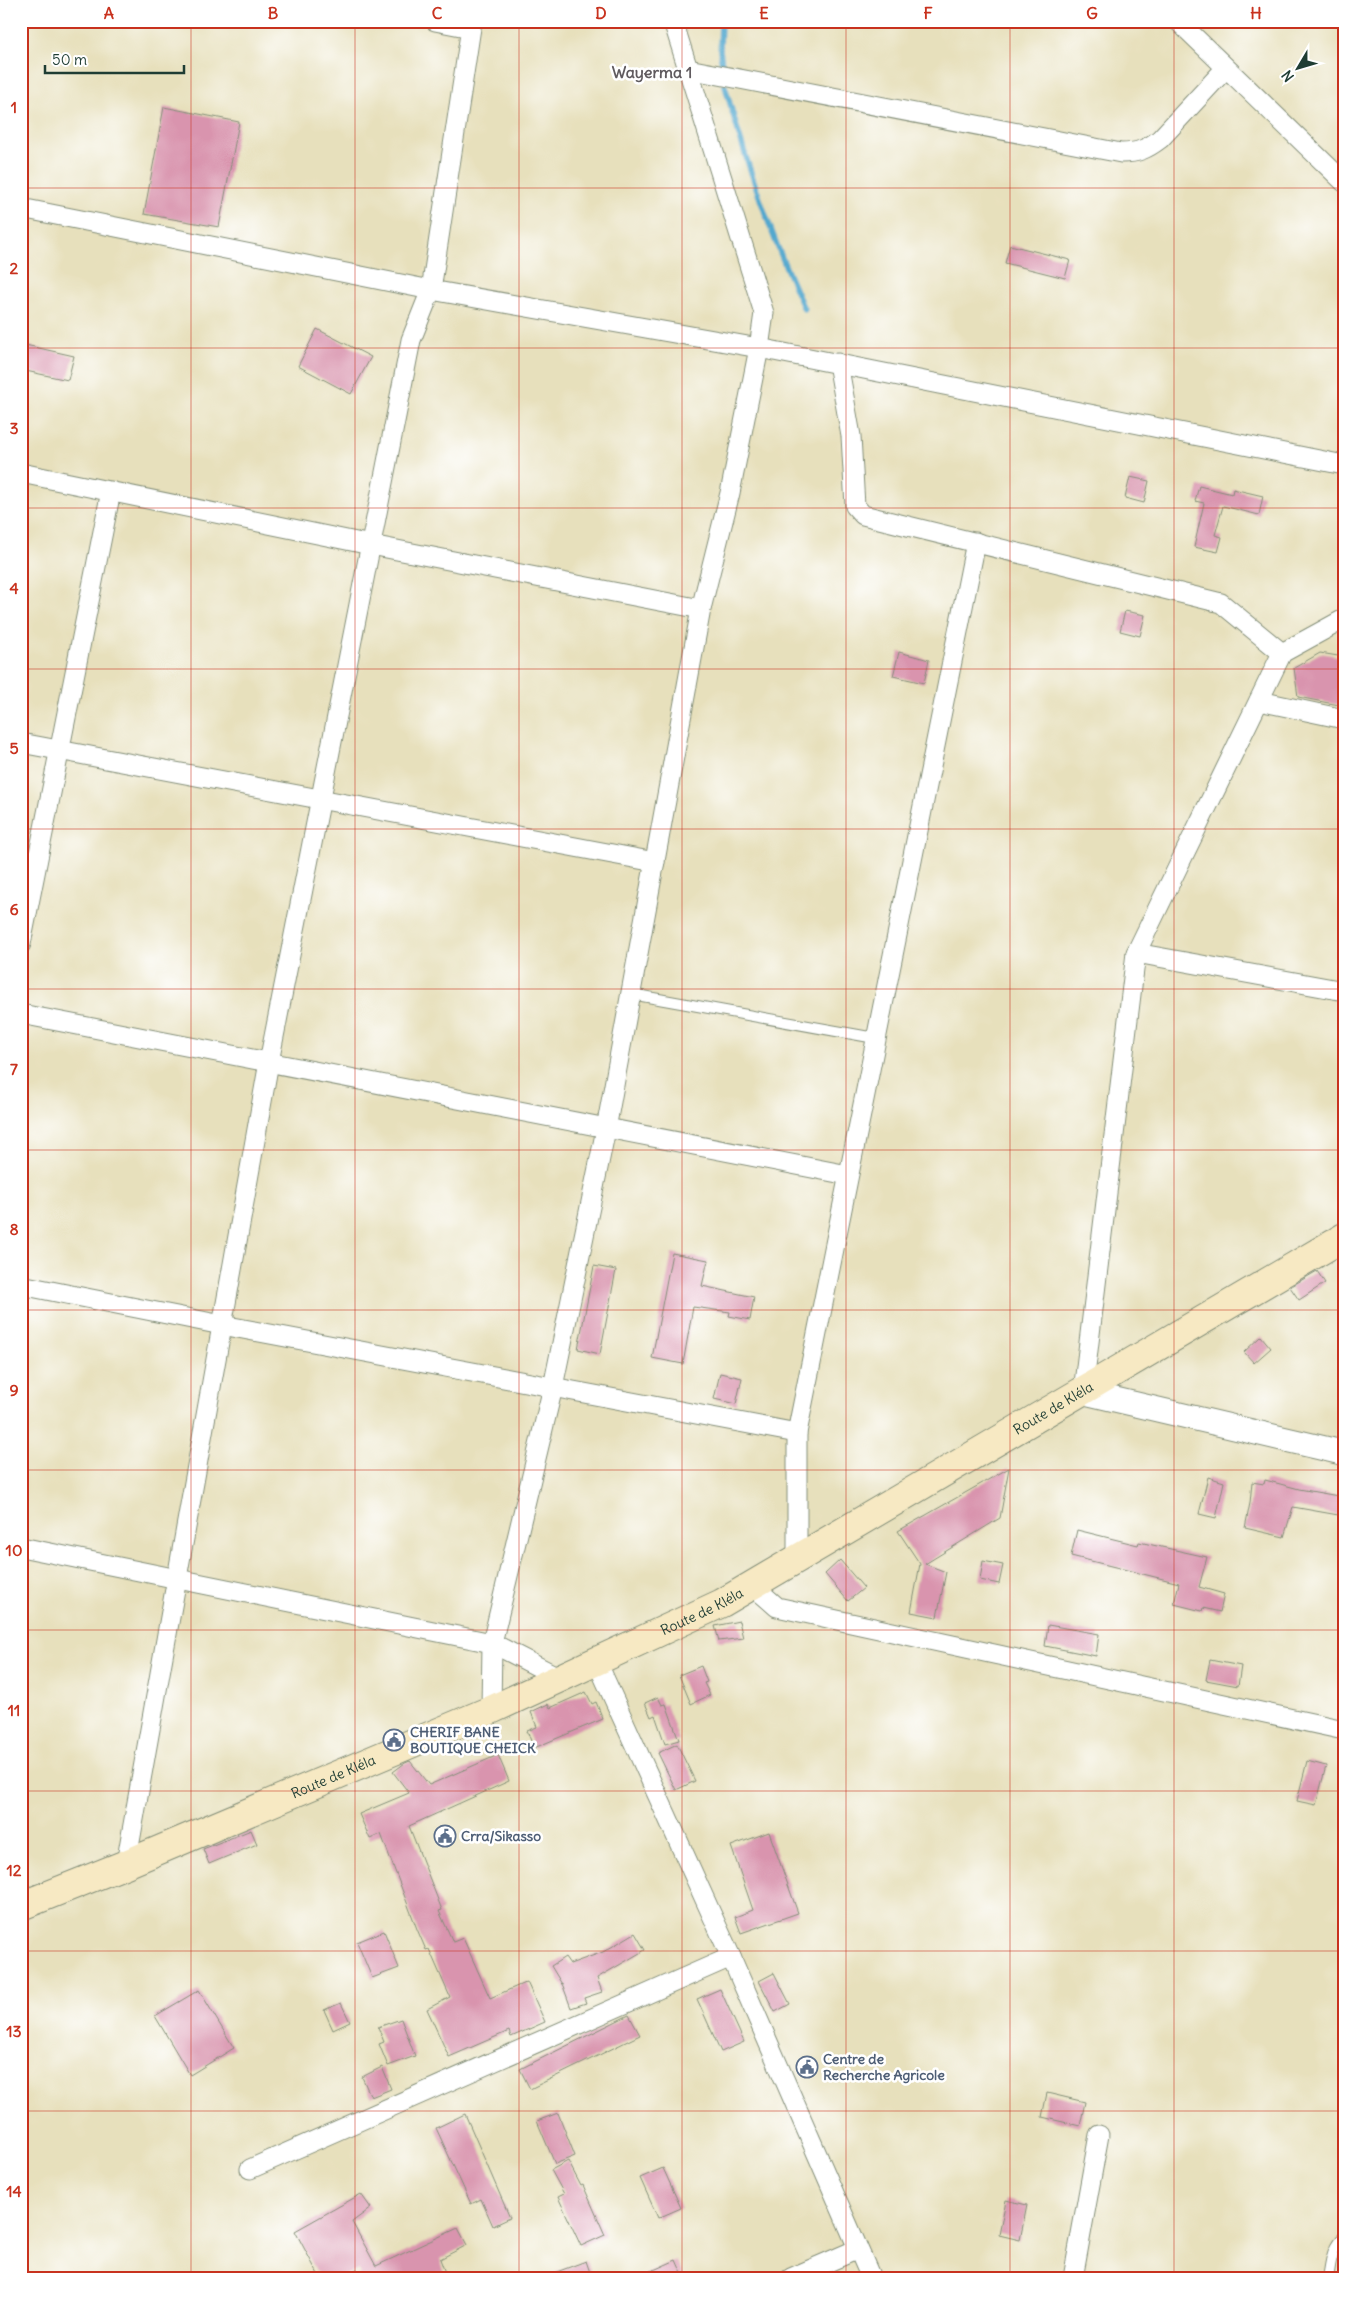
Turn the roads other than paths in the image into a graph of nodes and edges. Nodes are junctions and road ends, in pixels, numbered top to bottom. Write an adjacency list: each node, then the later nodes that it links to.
1 (435, 21): 4 (street)
2 (673, 21): 6 (street)
3 (1178, 21): 5 (street)
4 (471, 25): 9 (street)
5 (1226, 68): 6 (street); 7 (street)
6 (688, 69): 10 (street)
7 (1344, 182)
8 (21, 208): 9 (street)
9 (430, 290): 10 (street); 16 (street)
10 (759, 348): 11 (street); 17 (street)
11 (838, 363): 12 (street); 15 (street)
12 (1344, 465)
13 (21, 474): 14 (street)
14 (111, 491): 16 (street); 23 (street)
15 (976, 542): 19 (street); 31 (street)
16 (371, 545): 17 (street); 24 (street)
17 (701, 608): 25 (street)
18 (1344, 619): 19 (street)
19 (1282, 653): 20 (street)
20 (1259, 701): 21 (street); 27 (street)
21 (1344, 719)
22 (21, 743): 23 (street)
23 (58, 750): 24 (street); 26 (street)
24 (322, 801): 25 (street); 32 (street)
25 (655, 862): 29 (street)
26 (21, 944)
27 (1136, 953): 28 (street); 39 (street)
28 (1344, 992)
29 (631, 994): 31 (lane); 33 (street)
30 (21, 1014): 32 (street)
31 (876, 1038): 34 (street)
32 (269, 1062): 33 (street); 37 (street)
33 (606, 1129): 34 (street); 38 (street)
34 (848, 1175): 40 (street)
35 (1344, 1237): 39 (main road, Route de Kléla)
36 (21, 1285): 37 (street)
37 (222, 1325): 38 (street); 44 (street)
38 (553, 1387): 40 (street); 46 (street)
39 (1083, 1392): 41 (street); 43 (main road, Route de Kléla)
40 (797, 1433): 43 (street)
41 (1344, 1453)
42 (21, 1547): 44 (street)
43 (797, 1559): 45 (main road, Route de Kléla)
44 (176, 1578): 46 (street); 51 (street)
45 (753, 1586): 47 (main road, Route de Kléla); 50 (street)
46 (492, 1643): 48 (street); 49 (street)
47 (597, 1662): 48 (main road, Route de Kléla); 53 (street)
48 (560, 1678): 49 (main road, Route de Kléla)
49 (491, 1710): 51 (main road, Route de Kléla)
50 (1344, 1730)
51 (126, 1864): 52 (main road, Route de Kléla)
52 (21, 1906)
53 (731, 1957): 55 (street); 57 (street)
54 (1100, 2135): 60 (street)
55 (250, 2169)
56 (1344, 2237): 61 (lane)
57 (858, 2249): 58 (street); 59 (street)
58 (791, 2278)
59 (871, 2278)
60 (1074, 2278)
61 (1328, 2278)

